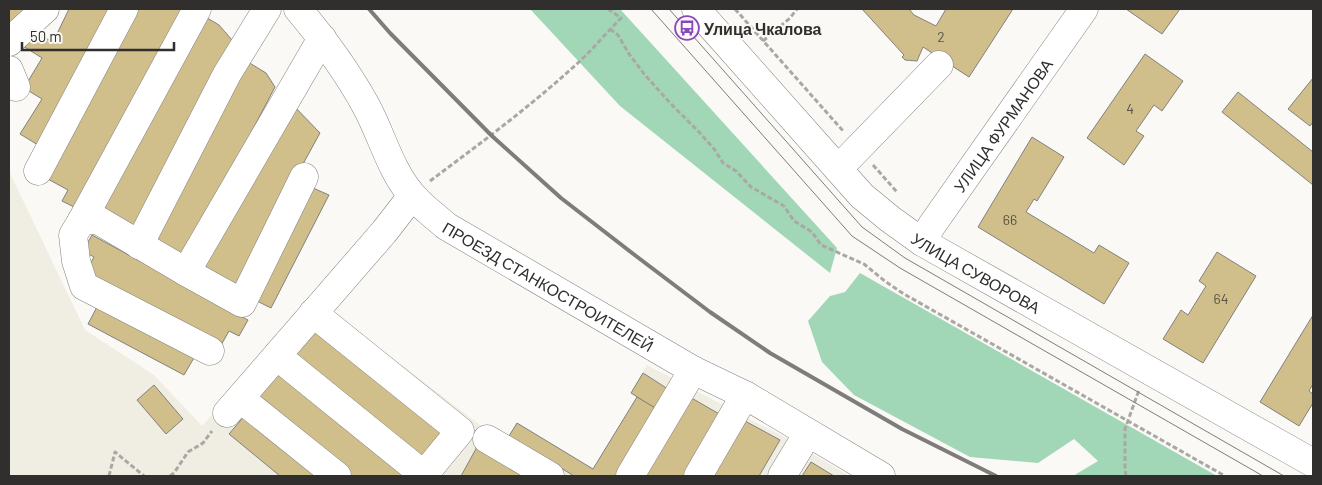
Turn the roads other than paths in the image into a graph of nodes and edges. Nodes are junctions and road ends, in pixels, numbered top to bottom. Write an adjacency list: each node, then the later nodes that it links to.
1 (45, 9): 9 (street)
2 (124, 9): 12 (street)
3 (197, 9): 15 (street)
4 (267, 9): 17 (street)
5 (298, 9): 8 (street, ПРОЕЗД СТАНКОСТРОИТЕЛЕЙ)
6 (696, 9): 11 (street, УЛИЦА СУВОРОВА)
7 (1084, 9): 16 (street, УЛИЦА ФУРМАНОВА)
8 (322, 38): 14 (street, ПРОЕЗД СТАНКОСТРОИТЕЛЕЙ); 18 (street)
9 (9, 42)
10 (939, 66): 11 (street)
11 (838, 169): 16 (street, УЛИЦА СУВОРОВА)
12 (38, 170)
13 (304, 177): 18 (street)
14 (412, 196): 19 (street); 22 (street, ПРОЕЗД СТАНКОСТРОИТЕЛЕЙ)
15 (81, 222): 17 (street); 20 (street)
16 (922, 242): 26 (street, УЛИЦА СУВОРОВА)
17 (139, 245): 18 (street)
18 (186, 272)
19 (313, 313): 21 (street); 29 (street)
20 (210, 351)
21 (277, 356): 28 (street); 29 (street)
22 (693, 370): 23 (street, ПРОЕЗД СТАНКОСТРОИТЕЛЕЙ); 31 (street)
23 (745, 395): 24 (street, ПРОЕЗД СТАНКОСТРОИТЕЛЕЙ); 32 (street)
24 (808, 432): 27 (street, ПРОЕЗД СТАНКОСТРОИТЕЛЕЙ); 33 (street)
25 (487, 440): 30 (street)
26 (1313, 463)
27 (875, 475)
28 (337, 476)
29 (424, 476)
30 (550, 476)
31 (630, 476)
32 (698, 476)
33 (782, 476)

